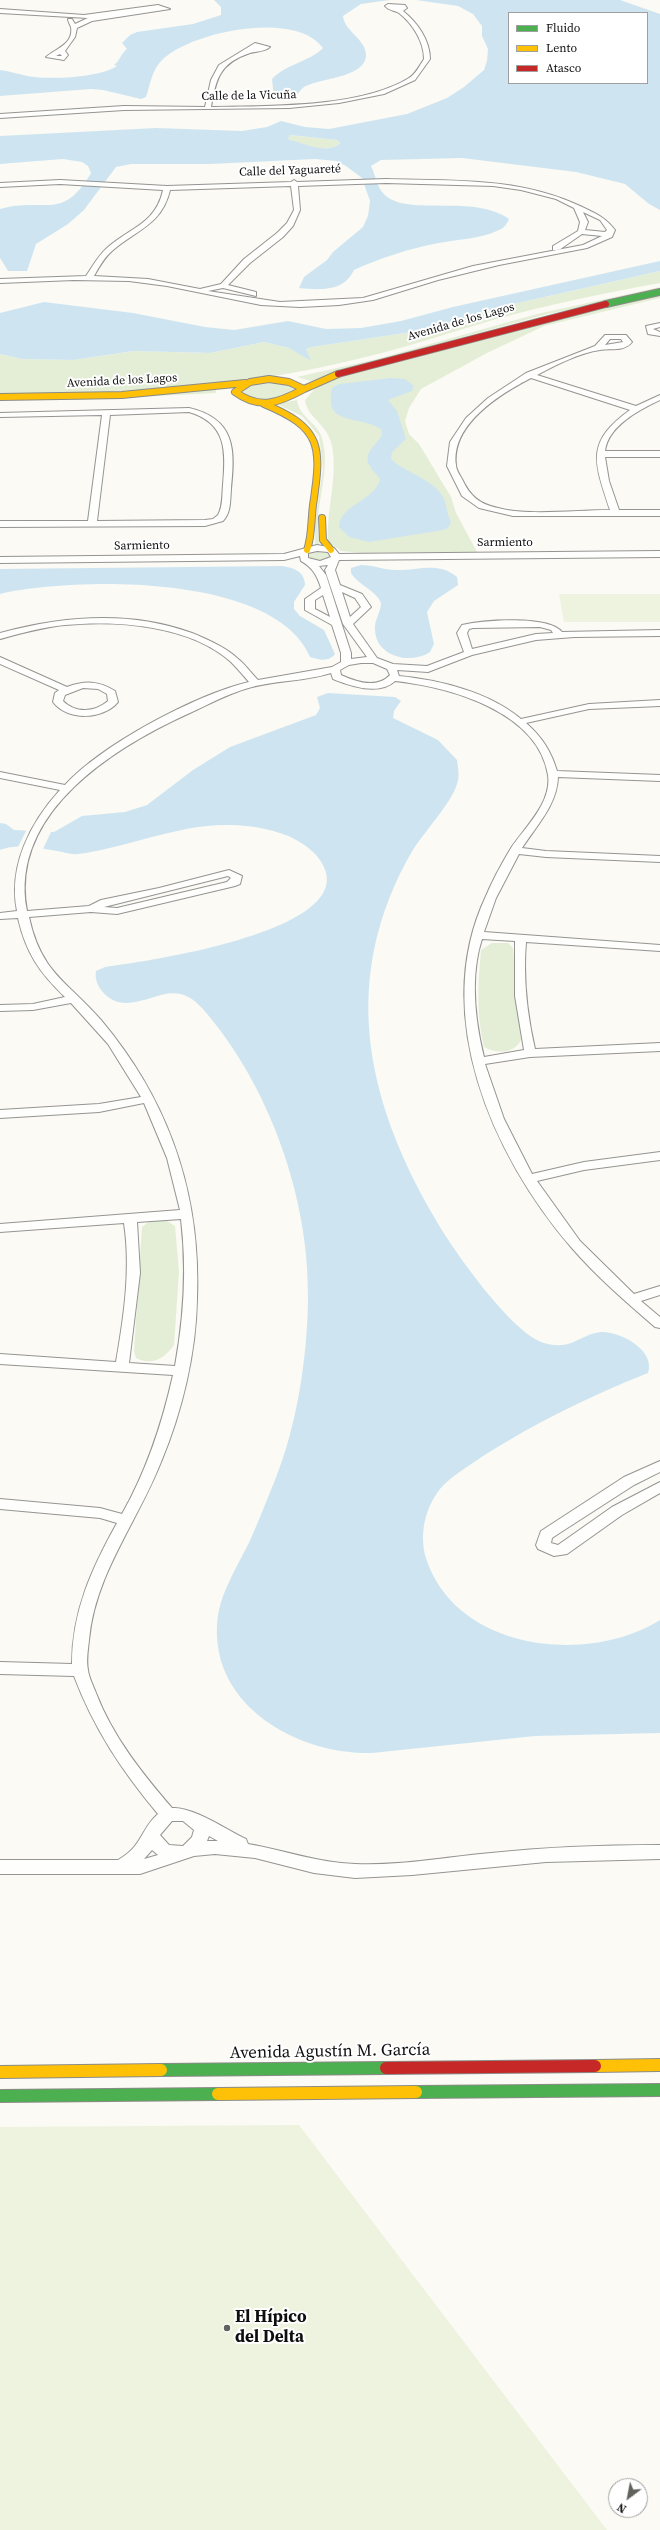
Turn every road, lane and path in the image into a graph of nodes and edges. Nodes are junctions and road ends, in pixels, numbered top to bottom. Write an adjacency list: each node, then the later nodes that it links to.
1 (0, 11): 4 (street)
2 (149, 11): 5 (street)
3 (399, 11): 9 (street, Calle de la Vicuña)
4 (57, 15): 5 (street); 6 (street)
5 (87, 18): 6 (street)
6 (74, 27): 8 (street)
7 (248, 51): 9 (street)
8 (62, 52)
9 (208, 108): 10 (street, Calle de la Vicuña)
10 (0, 116)
11 (294, 182): 13 (street, Calle del Yaguareté); 14 (street, Calle del Yaguareté); 20 (street)
12 (0, 185): 13 (street, Calle del Yaguareté)
13 (167, 188): 18 (street)
14 (577, 208): 15 (street); 16 (street, Calle del Yaguareté)
15 (581, 232): 16 (street); 17 (street)
16 (609, 235): 17 (street)
17 (549, 252): 25 (street)
18 (89, 277): 19 (street); 22 (street)
19 (0, 281)
20 (223, 286): 22 (street); 23 (street)
21 (660, 286): 33 (street, Avenida de los Lagos)
22 (208, 291): 28 (street)
23 (236, 291): 28 (street); 29 (street)
24 (353, 292): 25 (street)
25 (386, 292): 29 (street)
26 (660, 292): 38 (street, Avenida de los Lagos)
27 (326, 295): 29 (street)
28 (222, 297): 29 (street)
29 (298, 301)
30 (660, 325): 31 (street)
31 (660, 334)
32 (598, 347): 35 (street)
33 (323, 370)
34 (299, 375): 36 (street)
35 (529, 375): 46 (street); 52 (street)
36 (269, 380): 37 (street, Avenida de los Lagos); 38 (street)
37 (245, 383): 40 (street, Avenida de los Lagos); 43 (street)
38 (302, 394): 44 (street, Avenida de los Lagos)
39 (213, 396): 45 (street, Avenida de los Lagos)
40 (0, 397)
41 (660, 397): 46 (street)
42 (230, 398): 43 (street)
43 (244, 399): 44 (street)
44 (254, 401): 58 (street)
45 (0, 403)
46 (636, 409): 49 (street)
47 (106, 414): 48 (street); 55 (street); 55 (street)
48 (0, 415)
49 (601, 454): 50 (street); 52 (street)
50 (660, 454)
51 (324, 504): 57 (street)
52 (615, 513): 53 (street)
53 (660, 513)
54 (0, 524): 55 (street)
55 (92, 524)
56 (660, 554): 57 (street, Sarmiento)
57 (334, 555): 58 (street); 58 (street); 60 (street)
58 (307, 557): 59 (street, Sarmiento); 61 (street)
59 (0, 560)
60 (336, 587): 63 (street); 63 (street)
61 (325, 589): 62 (street); 62 (street)
62 (335, 623): 70 (street)
63 (348, 624): 69 (street)
64 (660, 633): 65 (street)
65 (559, 635): 67 (street); 67 (street)
66 (0, 636): 76 (street)
67 (469, 653): 72 (street)
68 (0, 660): 77 (street)
69 (374, 660): 70 (street); 71 (street)
70 (346, 663): 73 (street)
71 (391, 666): 72 (street); 74 (street); 75 (street)
72 (428, 669): 75 (street)
73 (336, 673): 74 (street); 76 (street)
74 (394, 678): 75 (street)
75 (423, 681): 79 (street)
76 (256, 683): 83 (street)
77 (66, 690): 77 (street)
78 (660, 703): 79 (street)
79 (520, 722): 80 (street)
80 (553, 774): 82 (street); 84 (street)
81 (0, 775): 83 (street)
82 (660, 778)
83 (67, 788): 88 (street)
84 (516, 850): 85 (street); 89 (street)
85 (660, 859)
86 (91, 909): 86 (street); 88 (street)
87 (0, 916): 88 (street)
88 (23, 916): 92 (street)
89 (476, 935): 90 (street); 96 (street)
90 (521, 940): 91 (street); 95 (street)
91 (660, 948)
92 (73, 999): 93 (street); 97 (street)
93 (0, 1008)
94 (660, 1048): 95 (street)
95 (530, 1053): 96 (street)
96 (479, 1061): 100 (street)
97 (148, 1099): 98 (street); 101 (street)
98 (0, 1114)
99 (660, 1156): 100 (street)
100 (528, 1179): 105 (street)
101 (187, 1214): 102 (street); 109 (street)
102 (130, 1220): 103 (street); 108 (street)
103 (0, 1228)
104 (660, 1290): 105 (street)
105 (632, 1299): 106 (street)
106 (660, 1324)
107 (0, 1359): 108 (street)
108 (122, 1366): 109 (street)
109 (180, 1371): 113 (street)
110 (660, 1466): 111 (street)
111 (660, 1487)
112 (0, 1504): 113 (street)
113 (125, 1520): 115 (street)
114 (0, 1668): 115 (street)
115 (80, 1670): 116 (street)
116 (169, 1815): 117 (street); 118 (street)
117 (199, 1823): 119 (street); 120 (street)
118 (152, 1835): 122 (street); 123 (street)
119 (194, 1849): 120 (street); 122 (street)
120 (254, 1851): 121 (street)
121 (660, 1852)
122 (178, 1854): 123 (street)
123 (124, 1865): 124 (street)
124 (0, 1867)
125 (660, 2065): 126 (street, Avenida Agustín M. García)
126 (0, 2072)
127 (660, 2090): 128 (street)
128 (0, 2096)

